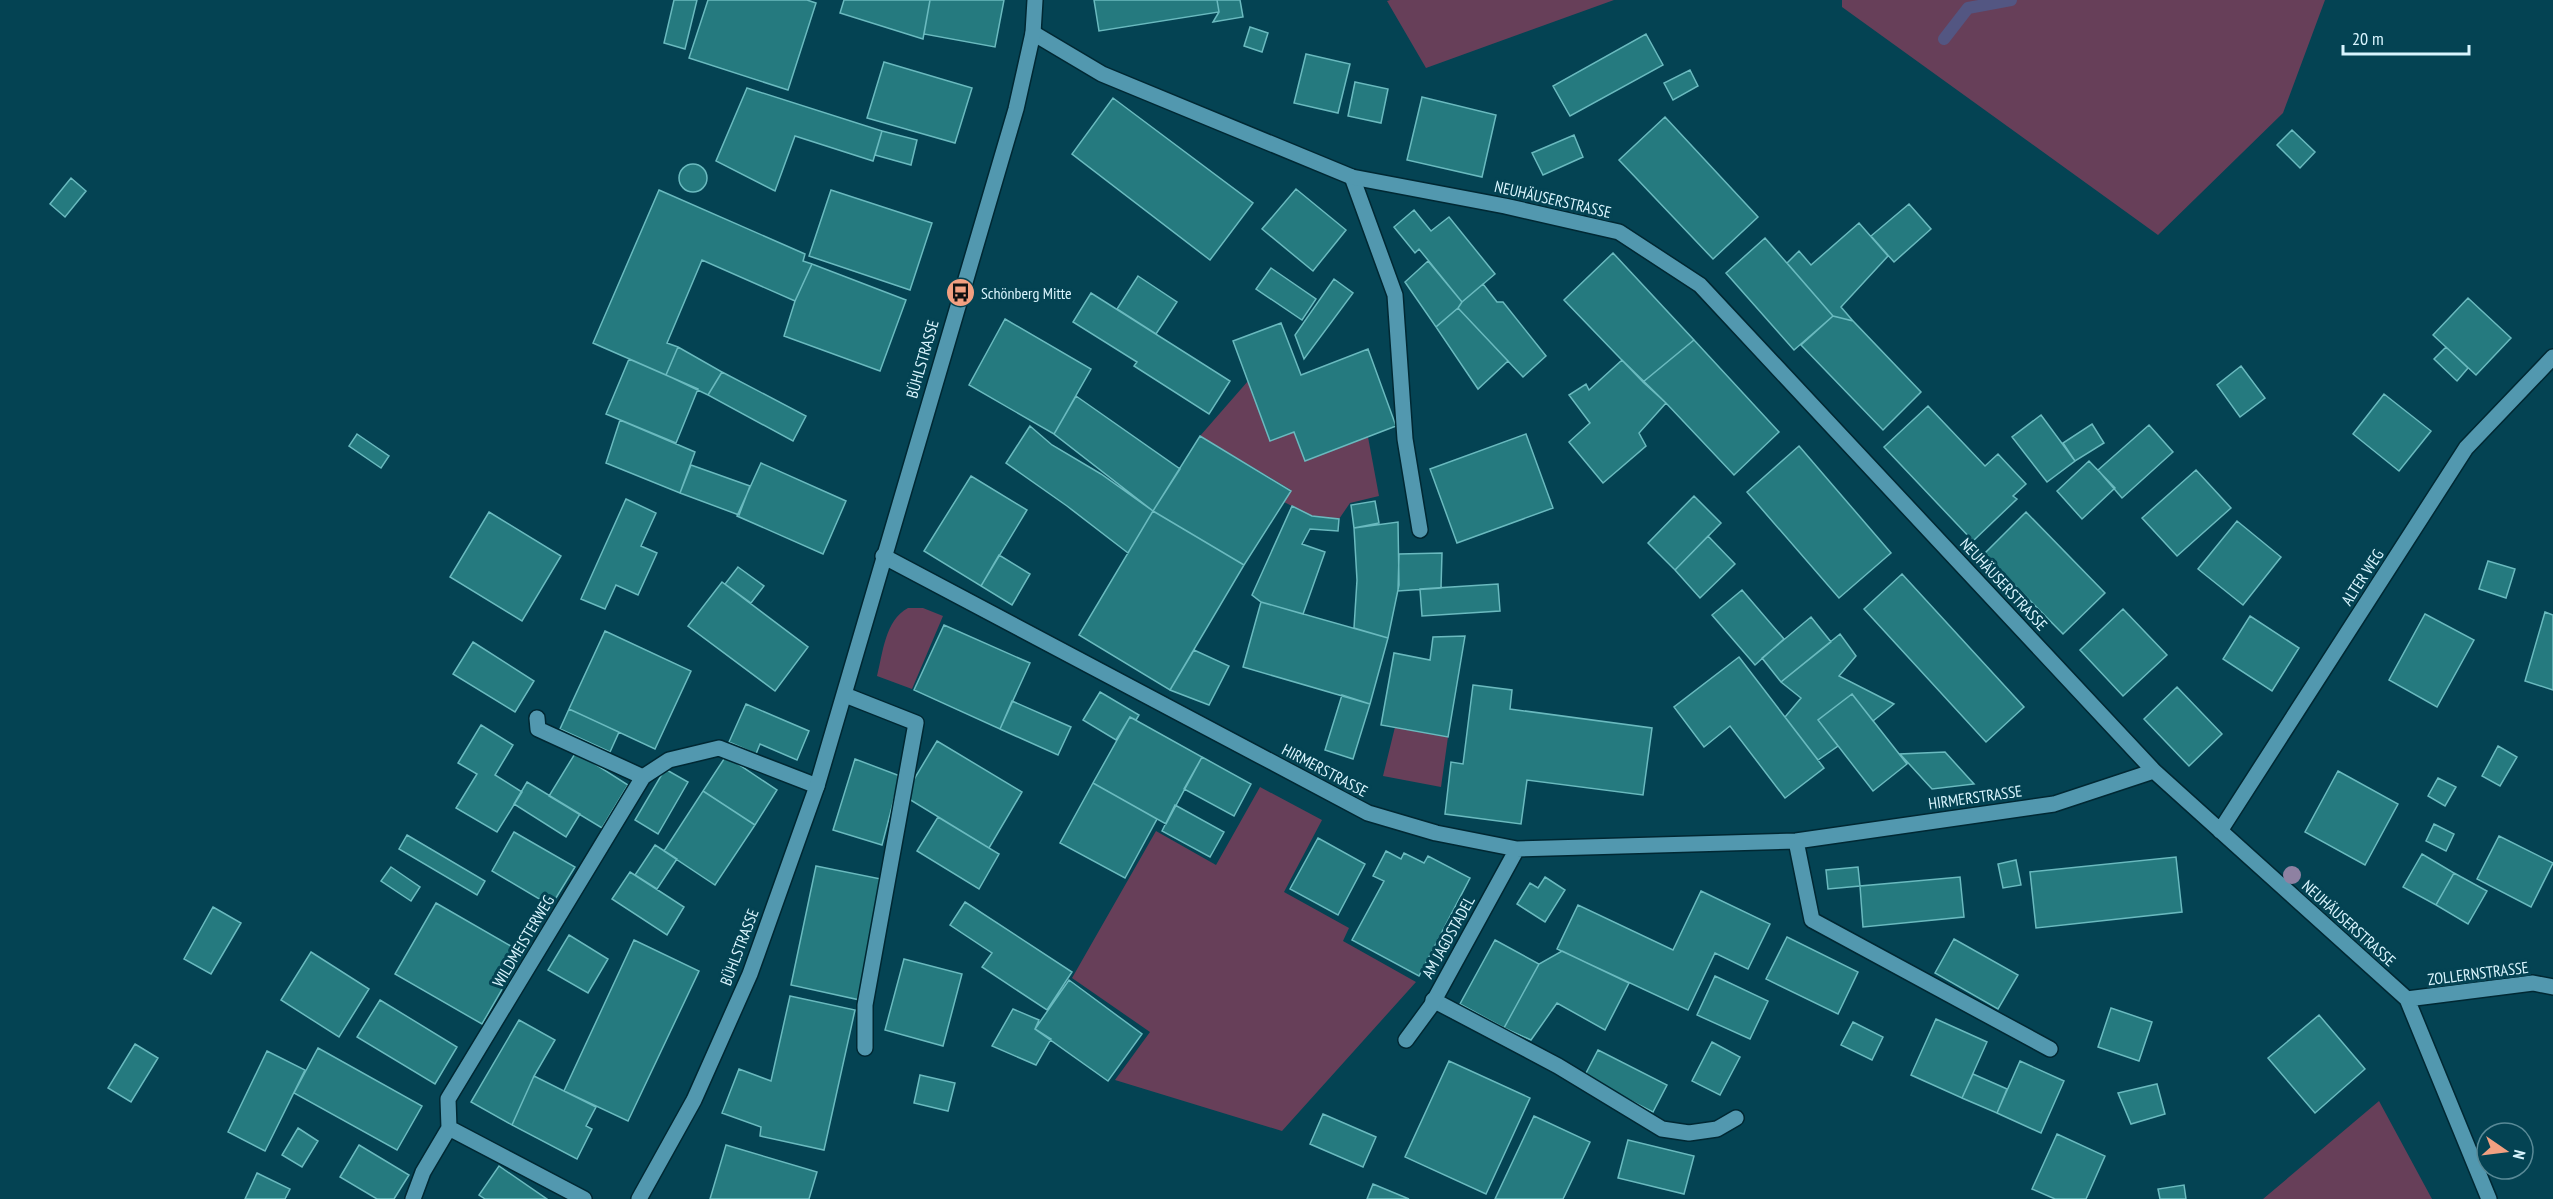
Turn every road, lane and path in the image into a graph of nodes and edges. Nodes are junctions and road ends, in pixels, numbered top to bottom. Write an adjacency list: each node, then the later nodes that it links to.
1 (1035, 0): 2 (street, BÜHLSTRASSE)
2 (1034, 33): 3 (street, NEUHÄUSERSTRASSE); 6 (street, BÜHLSTRASSE)
3 (1352, 177): 5 (street); 9 (street, NEUHÄUSERSTRASSE)
4 (2553, 357): 12 (street, ALTER WEG)
5 (1420, 530)
6 (883, 556): 7 (street, BÜHLSTRASSE); 14 (street, HIRMERSTRASSE)
7 (844, 695): 11 (street, BÜHLSTRASSE); 19 (street)
8 (537, 718): 10 (street)
9 (2154, 771): 12 (street, NEUHÄUSERSTRASSE); 13 (street, HIRMERSTRASSE)
10 (643, 777): 11 (street, WILDMEISTERWEG); 22 (street, WILDMEISTERWEG)
11 (817, 786): 25 (street, BÜHLSTRASSE)
12 (2220, 831): 16 (street, NEUHÄUSERSTRASSE)
13 (1796, 841): 14 (street, HIRMERSTRASSE); 20 (street)
14 (1517, 849): 17 (street, AM JAGDSTADEL)
15 (2553, 987): 16 (street, ZOLLERNSTRASSE)
16 (2407, 999): 26 (street, NEUHÄUSERSTRASSE)
17 (1434, 1000): 18 (street, AM JAGDSTADEL); 21 (street)
18 (1406, 1040)
19 (865, 1048)
20 (2050, 1049)
21 (1736, 1118)
22 (449, 1128): 23 (street); 24 (street)
23 (412, 1199)
24 (584, 1199)
25 (639, 1199)
26 (2489, 1199)

